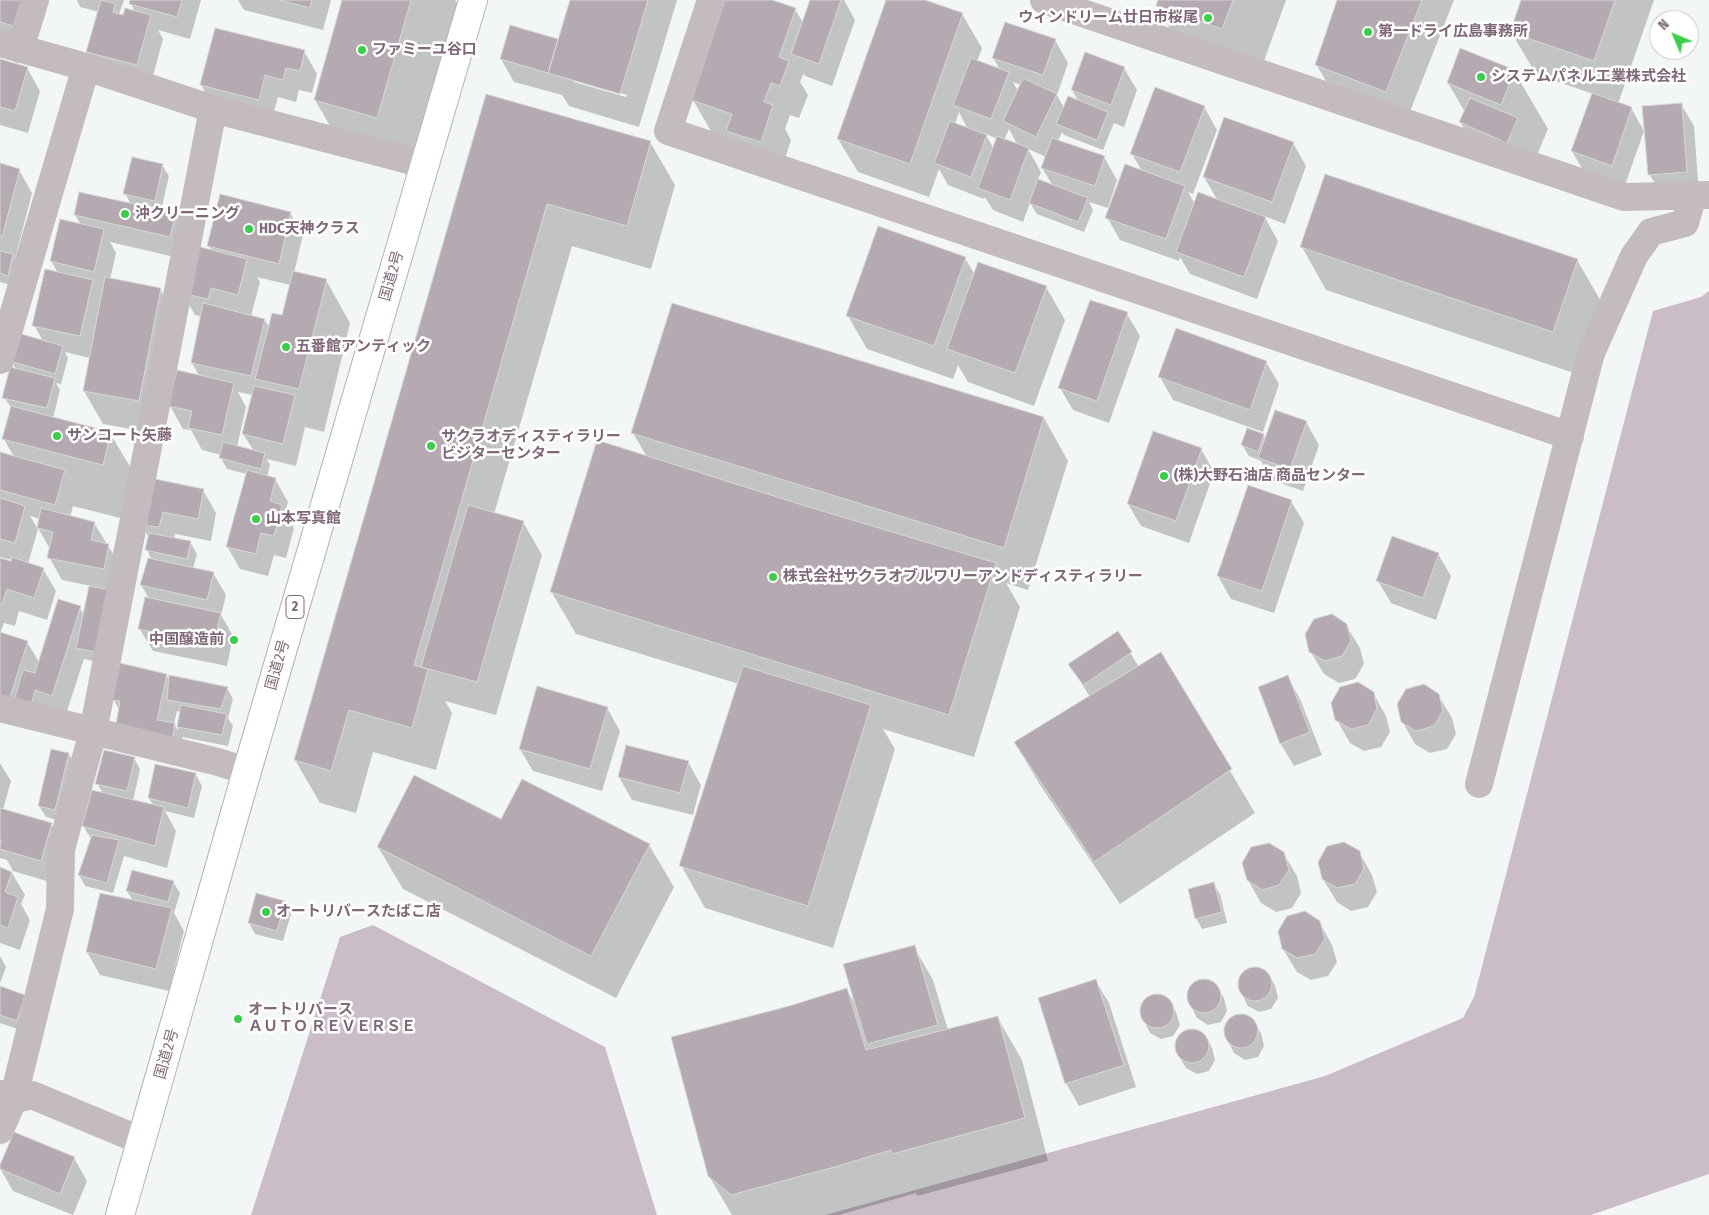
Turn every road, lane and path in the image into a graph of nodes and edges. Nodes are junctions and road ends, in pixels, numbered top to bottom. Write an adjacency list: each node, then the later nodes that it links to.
1 (35, 0): 5 (street)
2 (473, 0): 8 (highway, 国道2号 / 2)
3 (711, 0): 11 (street)
4 (1044, 0): 9 (street)
5 (10, 46): 6 (street)
6 (86, 67): 7 (street); 10 (street)
7 (212, 109): 8 (street); 13 (street)
8 (424, 164): 14 (highway, 国道2号 / 2)
9 (1701, 195): 11 (street)
10 (0, 360)
11 (1570, 436): 15 (street)
12 (0, 708): 13 (street)
13 (94, 732): 14 (street); 16 (street)
14 (248, 771): 18 (highway, 国道2号 / 2)
15 (1479, 784)
16 (7, 1097): 17 (street); 18 (street)
17 (0, 1130)
18 (142, 1141): 19 (highway, 国道2号 / 2)
19 (120, 1215)

